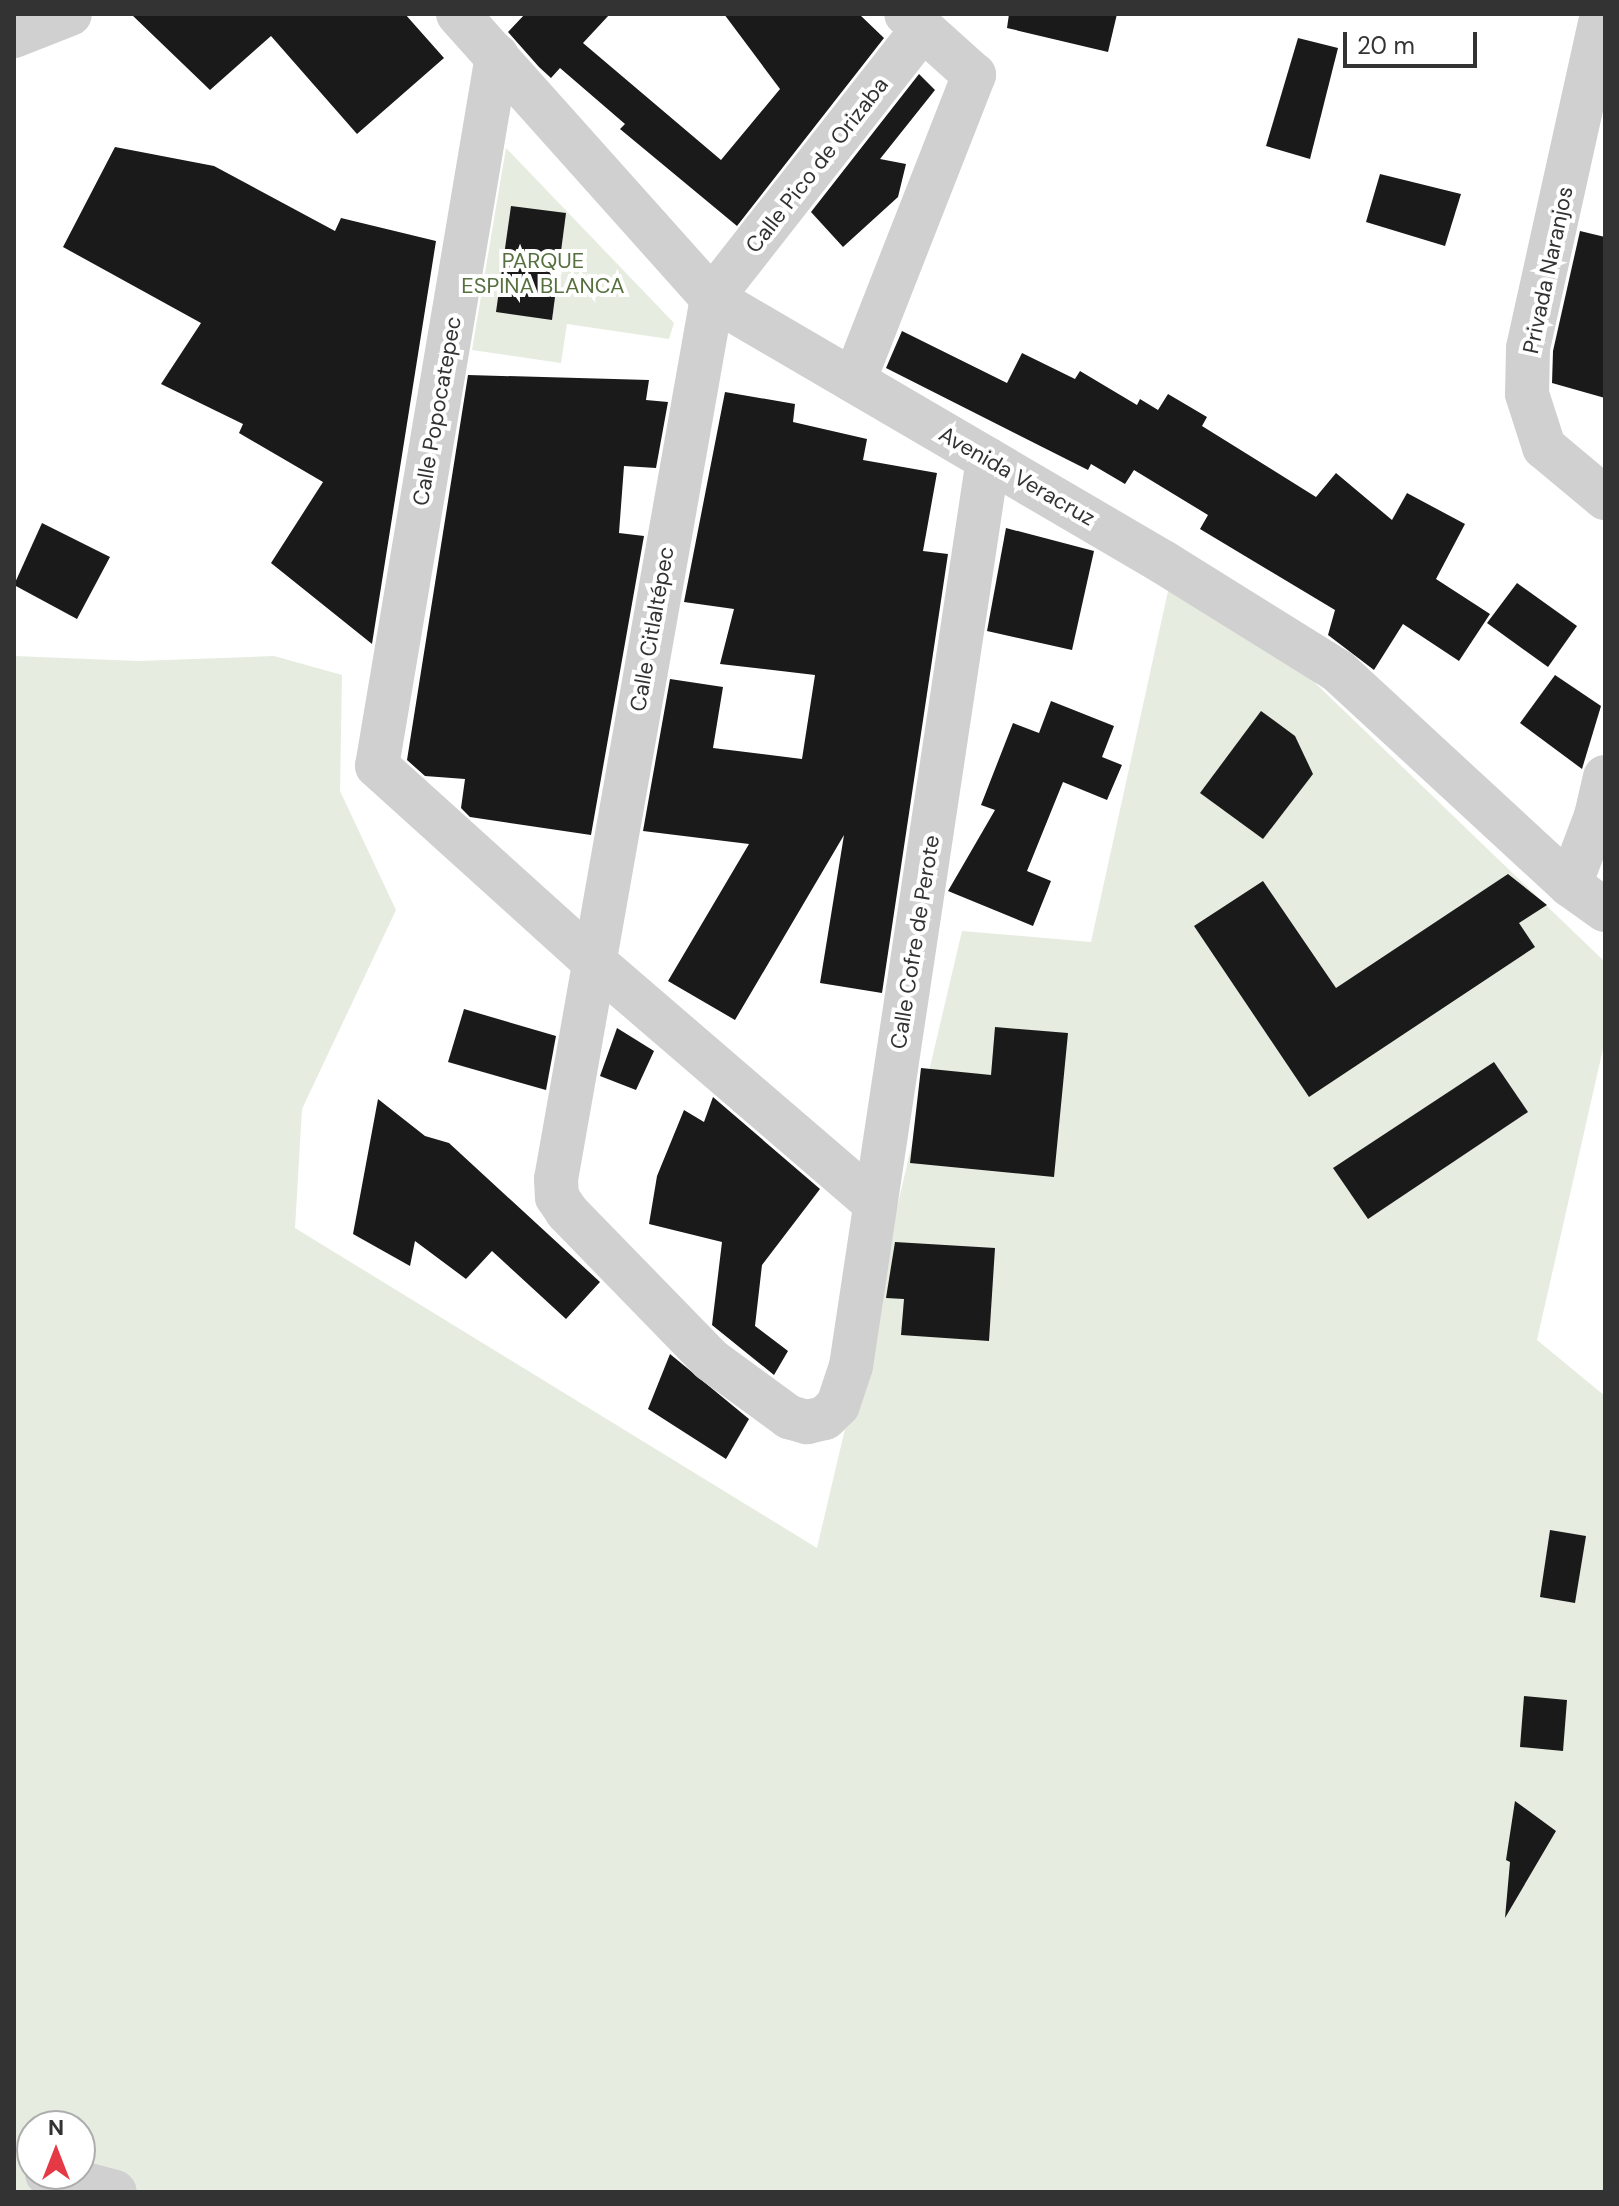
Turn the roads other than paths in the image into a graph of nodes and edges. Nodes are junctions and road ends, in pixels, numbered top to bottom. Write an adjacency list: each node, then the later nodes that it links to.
1 (70, 14): 5 (street)
2 (458, 14): 6 (street, Avenida Veracruz)
3 (1602, 14): 10 (street, Privada Naranjos)
4 (914, 22): 7 (street, Calle Pico de Orizaba); 8 (street, Calle Pico de Orizaba)
5 (14, 36)
6 (497, 56): 7 (street, Avenida Veracruz); 14 (street, Calle Popocatepec)
7 (712, 298): 8 (street, Avenida Veracruz); 14 (street, Calle Citlaltépec)
8 (854, 381): 9 (street, Avenida Veracruz)
9 (988, 459): 12 (street, Avenida Veracruz); 15 (street, Calle Cofre de Perote)
10 (1605, 498)
11 (1602, 804): 12 (street)
12 (1570, 885): 13 (street, Avenida Veracruz)
13 (1605, 910)
14 (592, 960): 15 (street); 16 (street, Calle Citlaltépec)
15 (875, 1203): 16 (street, Calle Cofre de Perote)
16 (825, 1418)

